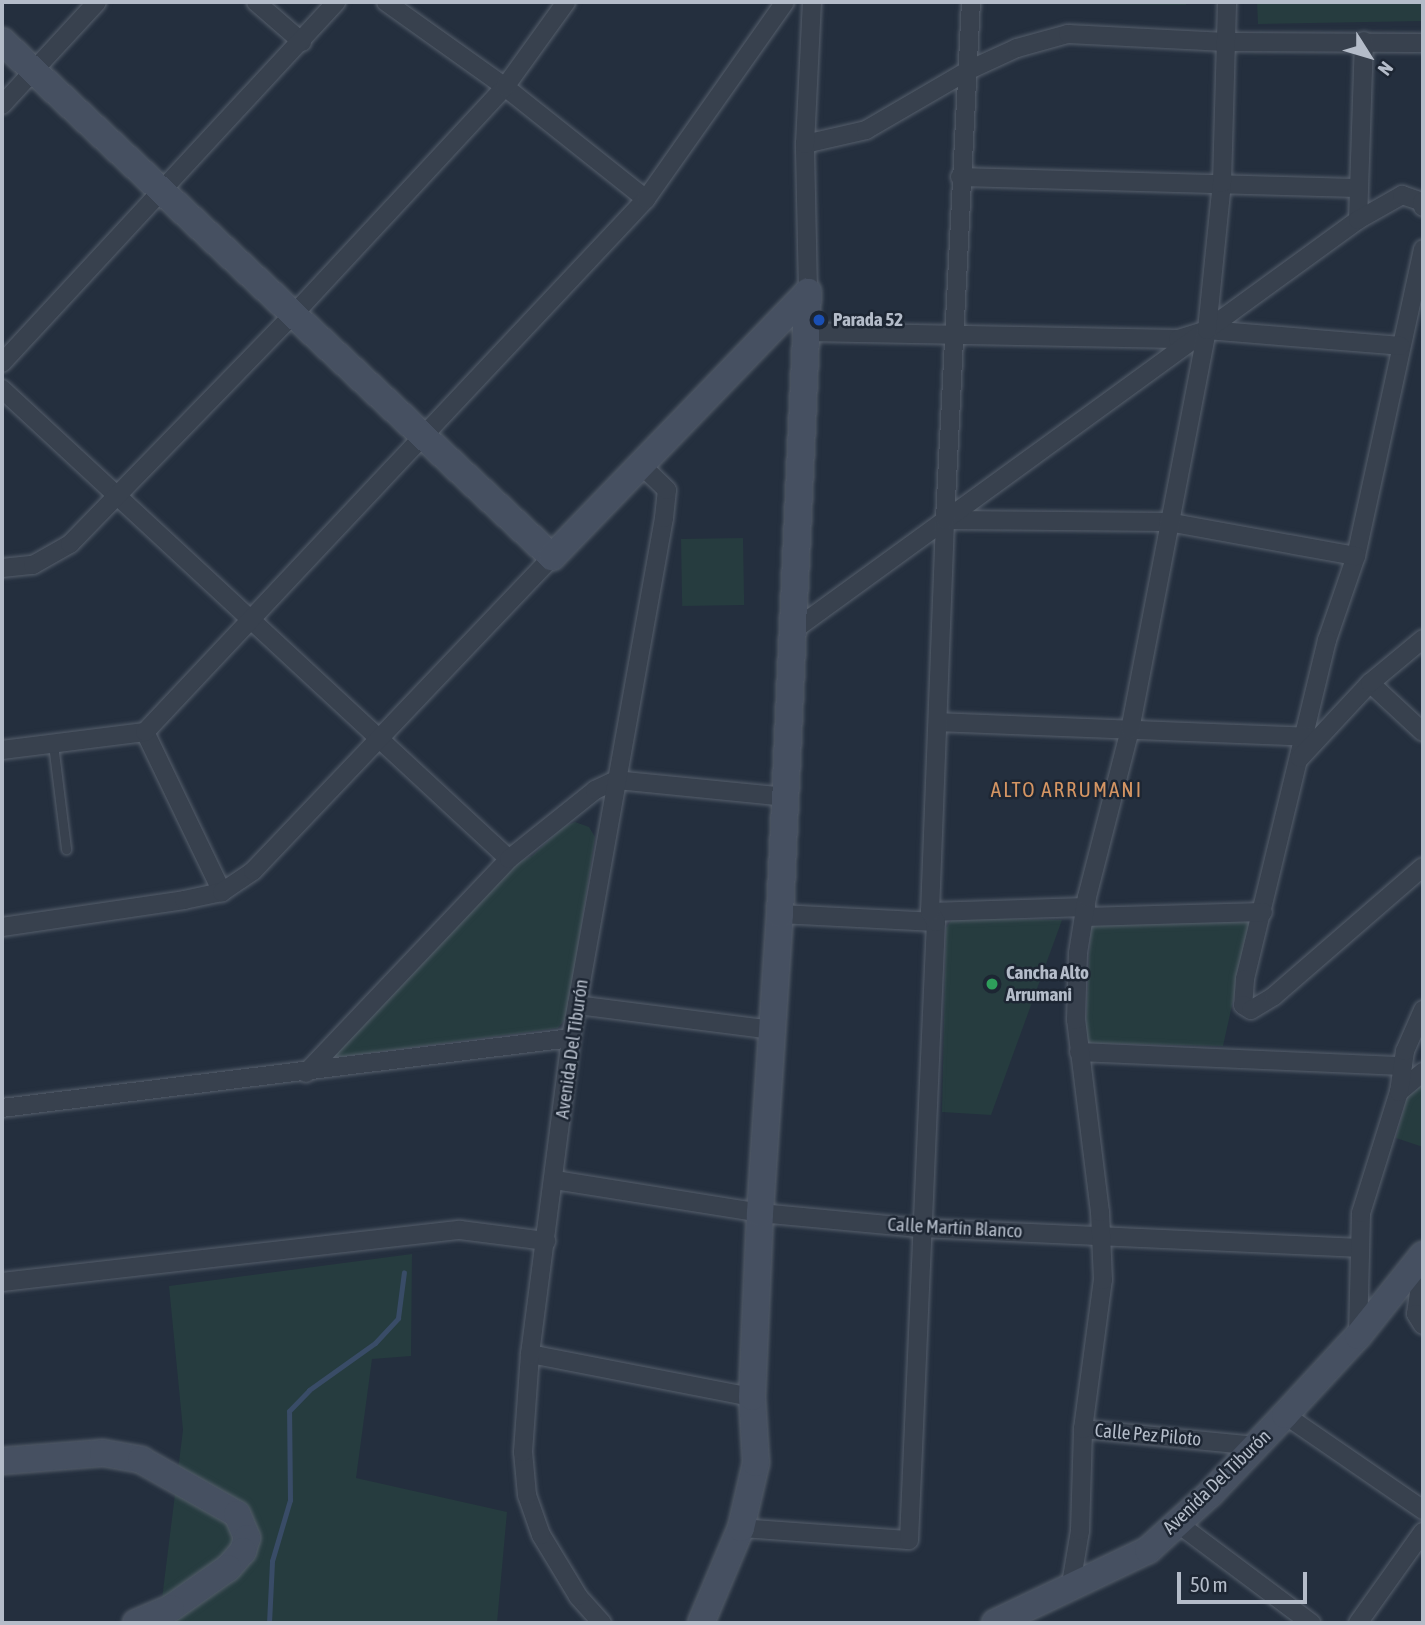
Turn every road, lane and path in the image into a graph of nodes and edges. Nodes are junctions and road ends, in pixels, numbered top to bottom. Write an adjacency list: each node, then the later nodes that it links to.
1 (97, 2): 15 (street)
2 (256, 2): 13 (street)
3 (335, 2): 13 (street)
4 (386, 2): 17 (street)
5 (566, 2): 17 (street)
6 (785, 2): 24 (street)
7 (812, 2): 19 (street)
8 (971, 2): 16 (street)
9 (1227, 2): 11 (street)
10 (2, 41): 15 (street)
11 (1226, 41): 12 (street); 16 (street); 21 (street)
12 (1364, 41): 14 (street); 22 (street)
13 (302, 42): 23 (street)
14 (1423, 43)
15 (32, 69): 18 (street); 23 (street)
16 (969, 70): 19 (street); 20 (street)
17 (505, 87): 24 (street); 29 (street)
18 (2, 105)
19 (805, 144): 28 (street)
20 (960, 177): 21 (street); 32 (street)
21 (1222, 184): 22 (street); 30 (street)
22 (1356, 188): 26 (street)
23 (160, 192): 29 (street); 34 (street)
24 (646, 199): 36 (street)
25 (1423, 207): 26 (street)
26 (1358, 220): 30 (street)
27 (1423, 249): 33 (street)
28 (808, 292): 31 (street); 37 (street)
29 (293, 315): 36 (street); 38 (street)
30 (1207, 330): 32 (street); 33 (street); 39 (street); 40 (street)
31 (807, 332): 32 (street); 45 (street)
32 (954, 335): 39 (street)
33 (1400, 346): 41 (street)
34 (2, 363)
35 (2, 389): 38 (street)
36 (423, 437): 42 (street); 44 (street)
37 (643, 467): 42 (street); 57 (street, Avenida Del Tiburón)
38 (116, 496): 43 (street); 44 (street)
39 (945, 520): 40 (street); 45 (street); 48 (street)
40 (1168, 522): 41 (street); 49 (street)
41 (1356, 556): 52 (street)
42 (552, 557): 53 (street)
43 (2, 568)
44 (248, 621): 50 (street); 53 (street)
45 (794, 631): 58 (street)
46 (1423, 639): 47 (street)
47 (1370, 684): 51 (street); 56 (street)
48 (937, 722): 49 (street); 66 (street)
49 (1130, 730): 52 (street); 63 (street)
50 (145, 732): 54 (street); 62 (street)
51 (1423, 732)
52 (1305, 737): 56 (street)
53 (378, 739): 60 (street); 62 (street)
54 (53, 744): 55 (street); 59 (lane)
55 (2, 750)
56 (1300, 758): 64 (street)
57 (616, 780): 58 (street); 60 (street); 68 (street, Avenida Del Tiburón)
58 (785, 797): 65 (street)
59 (66, 849)
60 (509, 859): 75 (street)
61 (1423, 867): 64 (street)
62 (222, 892): 67 (street)
63 (1085, 912): 64 (street); 66 (street); 72 (street)
64 (1263, 912)
65 (780, 914): 66 (street); 70 (street)
66 (933, 917): 80 (street)
67 (2, 927)
68 (577, 1005): 70 (street); 71 (street, Avenida Del Tiburón)
69 (1423, 1010): 73 (street)
70 (771, 1030): 79 (street)
71 (571, 1038): 75 (street); 78 (street, Avenida Del Tiburón)
72 (1079, 1052): 73 (street); 81 (street)
73 (1403, 1066): 76 (street)
74 (1423, 1072): 76 (street)
75 (306, 1073): 77 (street)
76 (1399, 1093): 83 (street)
77 (2, 1108)
78 (555, 1180): 79 (street, Calle Martín Blanco); 82 (street, Avenida Del Tiburón)
79 (760, 1213): 80 (street, Calle Martín Blanco); 90 (street)
80 (919, 1227): 81 (street, Calle Martín Blanco); 97 (street)
81 (1101, 1235): 83 (street, Calle Martín Blanco); 92 (street)
82 (546, 1241): 86 (street); 89 (street, Avenida Del Tiburón)
83 (1358, 1248): 88 (street)
84 (1423, 1255): 88 (street, Avenida Del Tiburón)
85 (1423, 1265): 87 (street)
86 (2, 1282)
87 (1423, 1325)
88 (1358, 1336): 91 (street, Avenida Del Tiburón)
89 (530, 1354): 90 (street); 101 (street, Avenida Del Tiburón)
90 (752, 1397): 97 (street)
91 (1285, 1415): 93 (street, Avenida Del Tiburón); 95 (street)
92 (1083, 1429): 93 (street, Calle Pez Piloto); 99 (street)
93 (1255, 1446): 96 (street, Avenida Del Tiburón)
94 (2, 1461): 100 (street)
95 (1423, 1510)
96 (1176, 1522): 99 (street, Avenida Del Tiburón); 104 (street)
97 (741, 1528): 102 (street)
98 (1423, 1532): 105 (street)
99 (1070, 1590): 103 (street, Avenida Del Tiburón)
100 (136, 1623)
101 (602, 1623)
102 (701, 1623)
103 (995, 1623)
104 (1311, 1623)
105 (1359, 1623)

